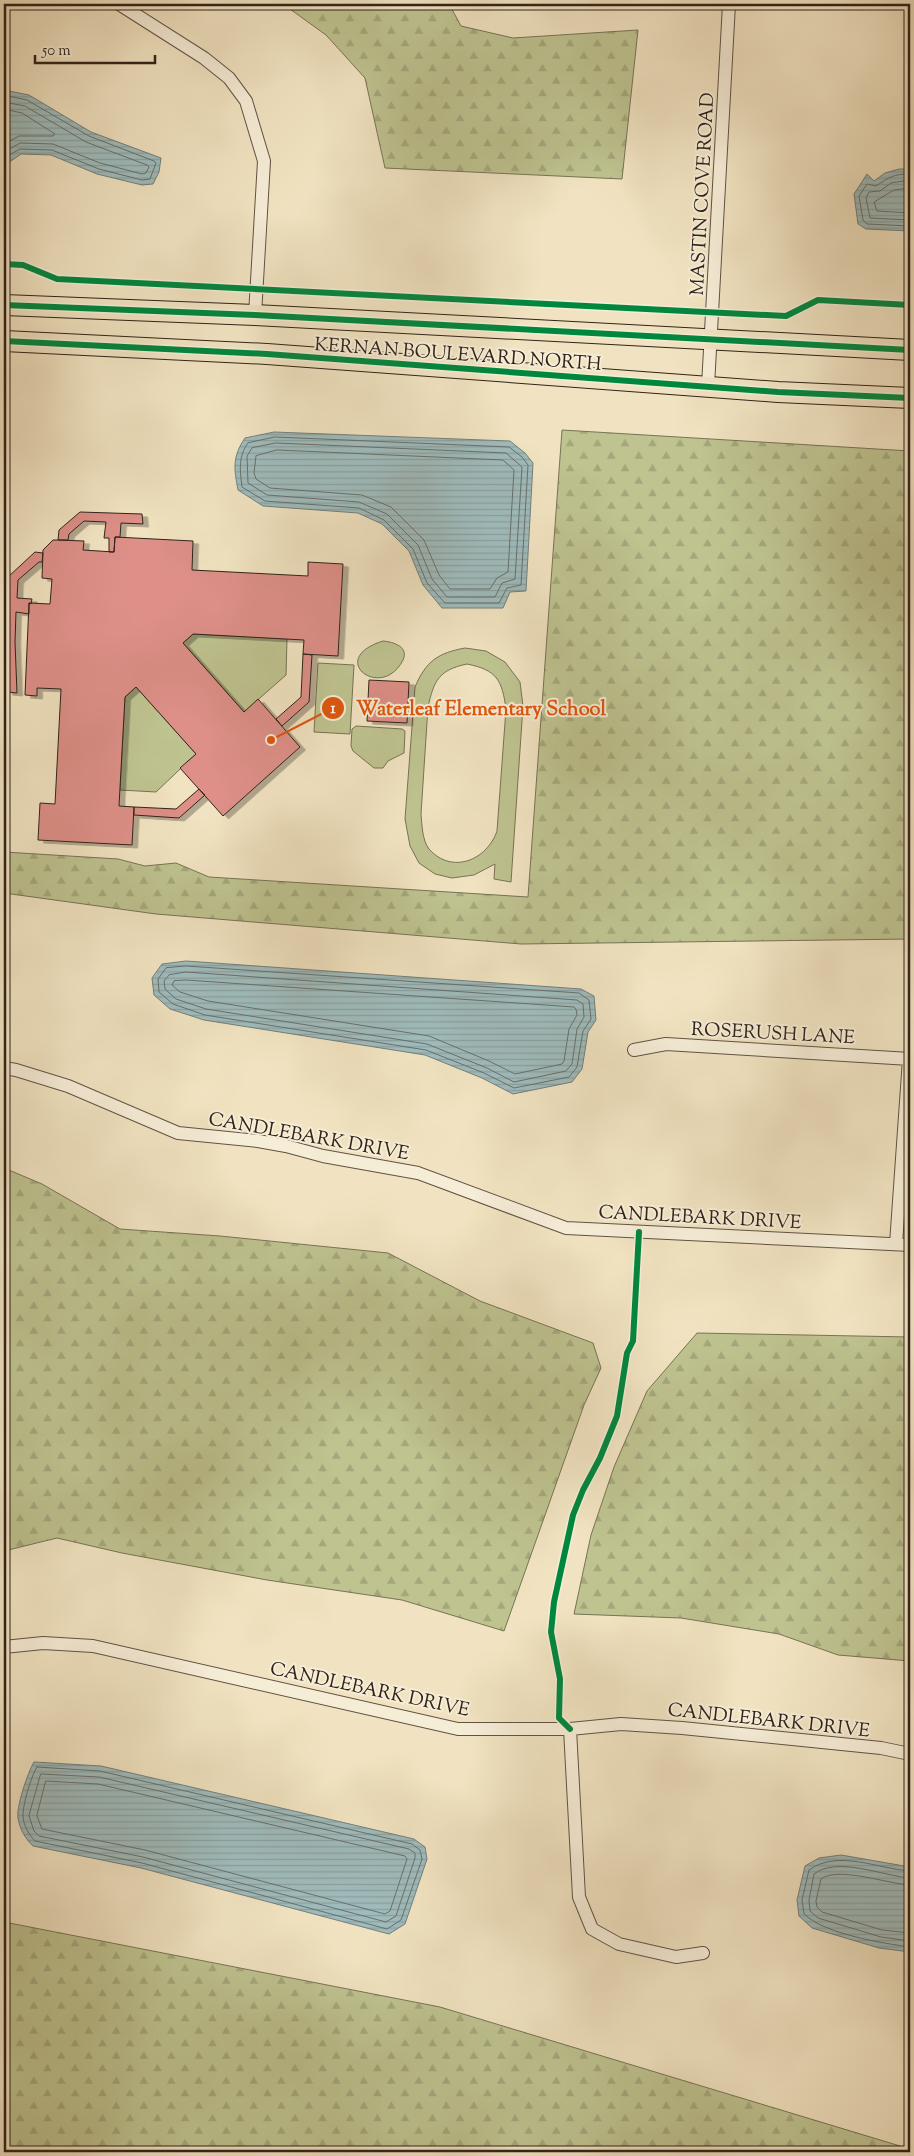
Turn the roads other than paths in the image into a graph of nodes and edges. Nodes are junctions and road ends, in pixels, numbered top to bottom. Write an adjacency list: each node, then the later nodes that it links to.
1 (119, 4): 4 (street)
2 (730, 4): 5 (street, MASTIN COVE ROAD)
3 (4, 305): 4 (main road, KERNAN BOULEVARD NORTH)
4 (255, 315): 5 (main road, KERNAN BOULEVARD NORTH)
5 (712, 338): 7 (main road, KERNAN BOULEVARD NORTH); 8 (street, MASTIN COVE ROAD)
6 (4, 341): 8 (main road, KERNAN BOULEVARD NORTH)
7 (910, 350)
8 (708, 386): 9 (main road, KERNAN BOULEVARD NORTH)
9 (910, 398)
10 (634, 1050): 11 (street, ROSERUSH LANE)
11 (909, 1059): 13 (street)
12 (4, 1068): 13 (street, CANDLEBARK DRIVE)
13 (896, 1244): 14 (street, CANDLEBARK DRIVE)
14 (910, 1245)
15 (4, 1647): 16 (street, CANDLEBARK DRIVE)
16 (570, 1729): 17 (street, CANDLEBARK DRIVE); 18 (street)
17 (910, 1754)
18 (703, 1953)

